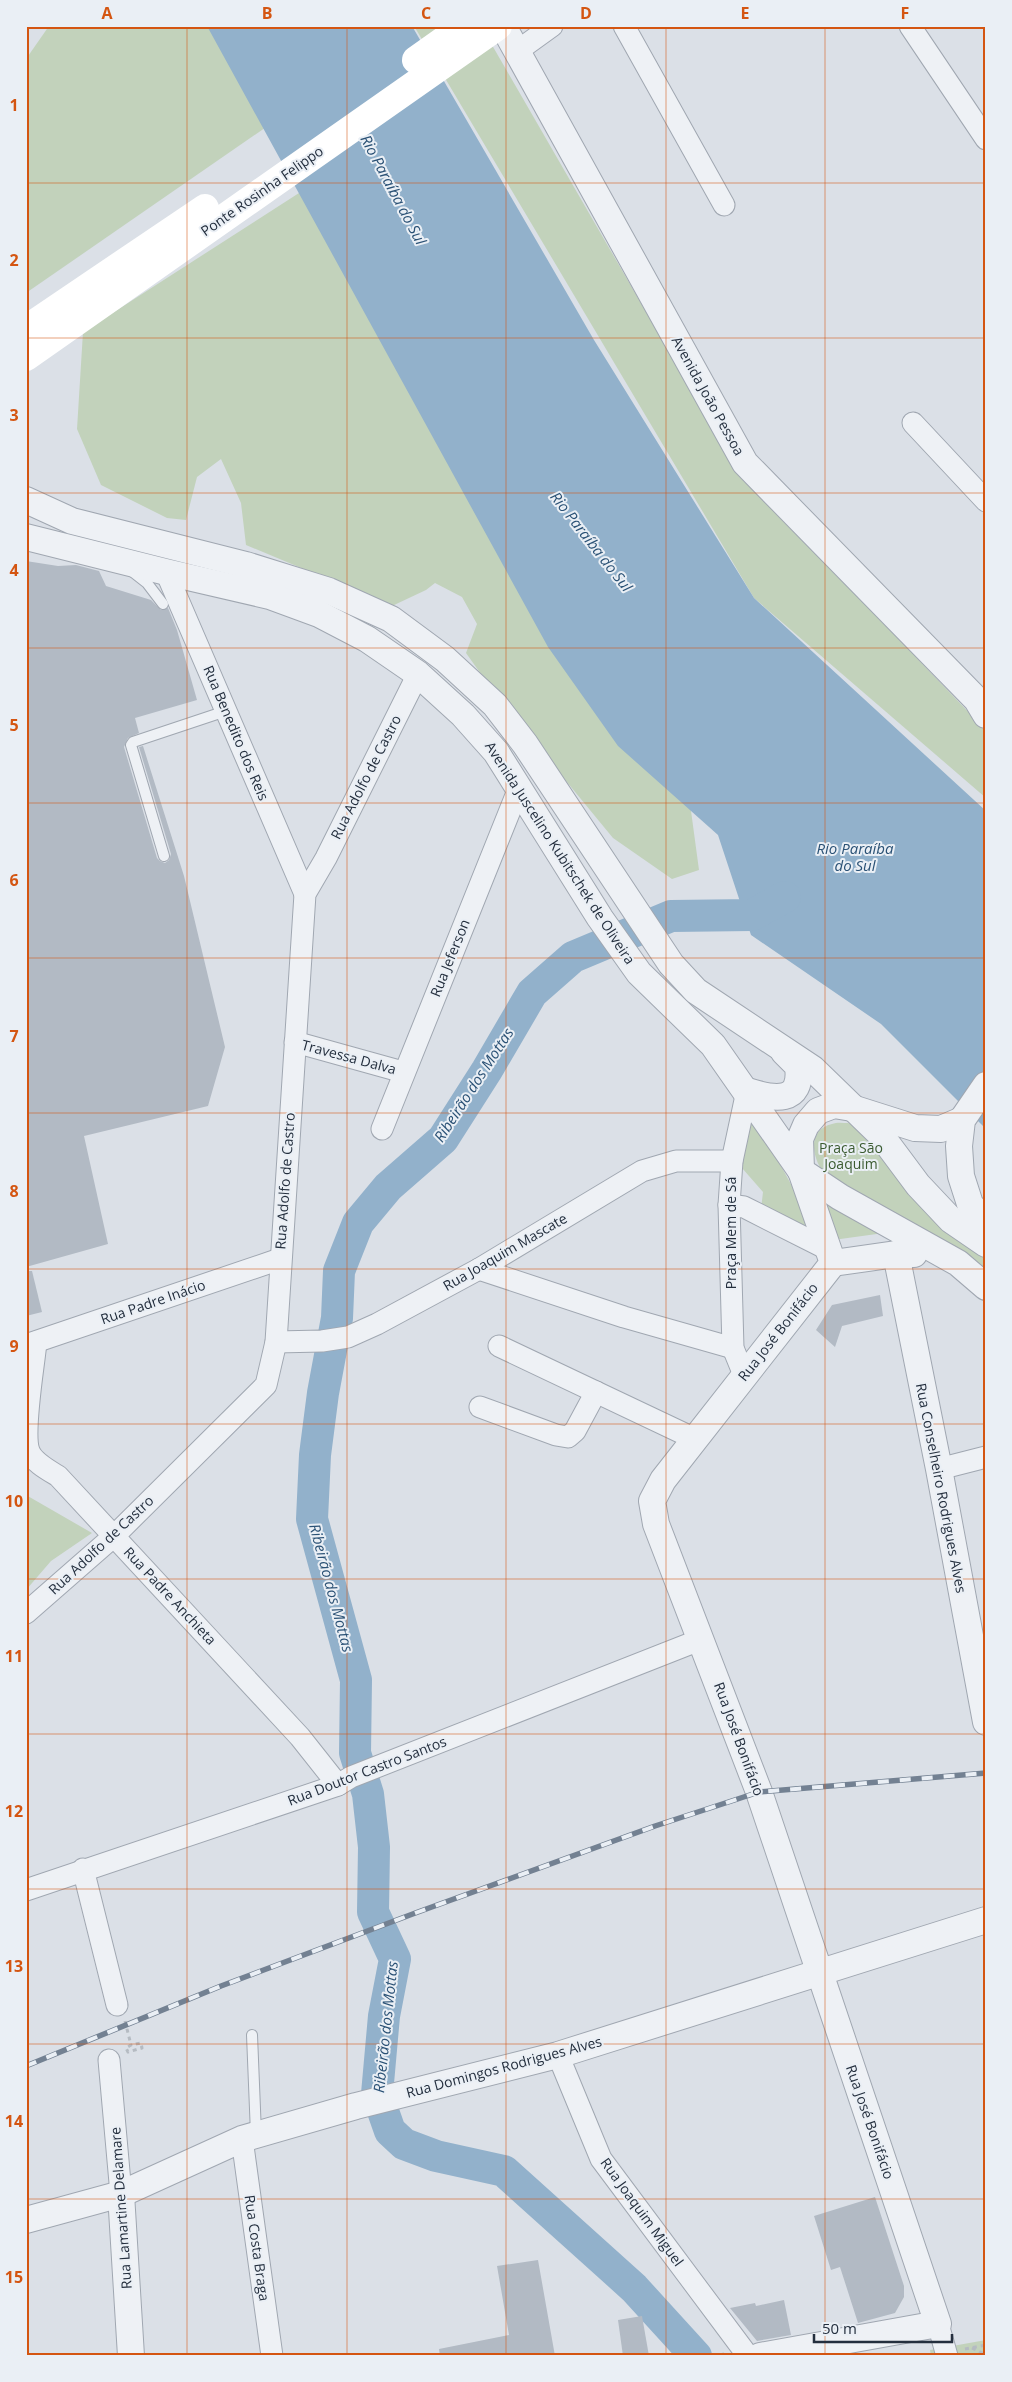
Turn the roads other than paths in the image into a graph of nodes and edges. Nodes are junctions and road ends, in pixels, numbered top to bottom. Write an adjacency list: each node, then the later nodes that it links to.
1 (464, 26): 10 (main road, Ponte Rosinha Felippo)
2 (498, 26): 11 (main road, Ponte Rosinha Felippo)
3 (503, 26): 7 (street, Avenida João Pessoa)
4 (552, 26): 7 (street)
5 (624, 26): 9 (street)
6 (910, 26): 8 (street)
7 (516, 52): 19 (street, Avenida João Pessoa)
8 (986, 139)
9 (724, 205)
10 (26, 329)
11 (26, 357)
12 (913, 422): 14 (street)
13 (26, 500): 24 (street, Avenida Juscelino Kubitschek de Oliveira)
14 (986, 501)
15 (38, 540): 16 (street, Avenida Juscelino Kubitschek de Oliveira); 17 (lane)
16 (166, 572): 18 (street, Avenida Juscelino Kubitschek de Oliveira); 20 (street, Rua Benedito dos Reis)
17 (163, 604)
18 (418, 674): 21 (street, Avenida Juscelino Kubitschek de Oliveira); 23 (street, Rua Adolfo de Castro)
19 (984, 706)
20 (226, 710): 22 (lane); 23 (street, Rua Benedito dos Reis)
21 (519, 788): 26 (street, Rua Jeferson); 28 (street, Avenida Juscelino Kubitschek de Oliveira)
22 (164, 856)
23 (305, 894): 25 (street, Rua Adolfo de Castro)
24 (767, 1037): 28 (street); 29 (street, Avenida Juscelino Kubitschek de Oliveira)
25 (295, 1042): 26 (street, Travessa Dalva); 40 (street, Rua Adolfo de Castro)
26 (403, 1072): 31 (street, Rua Jeferson)
27 (986, 1085): 30 (street)
28 (747, 1091): 32 (street, Praça Mem de Sá); 33 (street, Avenida Juscelino Kubitschek de Oliveira)
29 (852, 1108): 30 (street); 33 (street); 36 (street, Avenida Juscelino Kubitschek de Oliveira)
30 (964, 1117): 35 (street)
31 (382, 1128)
32 (732, 1161): 34 (street, Praça Mem de Sá); 41 (street, Rua Joaquim Mascate)
33 (801, 1171): 37 (street, Avenida Juscelino Kubitschek de Oliveira); 39 (street)
34 (729, 1205): 39 (street); 46 (street, Praça Mem de Sá)
35 (986, 1223)
36 (986, 1244)
37 (941, 1253): 38 (street); 42 (street, Avenida Juscelino Kubitschek de Oliveira)
38 (896, 1254): 39 (street); 52 (street, Rua Conselheiro Rodrigues Alves)
39 (830, 1256): 47 (street, Rua José Bonifácio)
40 (280, 1259): 43 (street, Rua Adolfo de Castro); 44 (street, Rua Padre Inácio)
41 (479, 1269): 43 (street, Rua Joaquim Mascate); 46 (street)
42 (986, 1287)
43 (276, 1342): 53 (street, Rua Adolfo de Castro)
44 (31, 1343): 53 (street, Rua Padre Anchieta)
45 (499, 1346): 48 (street)
46 (733, 1348): 47 (street, Praça Mem de Sá)
47 (744, 1375): 50 (street, Rua José Bonifácio)
48 (596, 1392): 49 (street); 50 (street)
49 (480, 1407)
50 (695, 1438): 55 (street, Rua José Bonifácio)
51 (986, 1457): 52 (street)
52 (939, 1469): 56 (street, Rua Conselheiro Rodrigues Alves)
53 (114, 1536): 54 (street, Rua Adolfo de Castro); 58 (street, Rua Padre Anchieta)
54 (26, 1612)
55 (702, 1640): 58 (street, Rua Doutor Castro Santos); 62 (street, Rua José Bonifácio)
56 (982, 1692): 57 (street, Rua Conselheiro Rodrigues Alves)
57 (986, 1722)
58 (344, 1781): 59 (street, Rua Doutor Castro Santos)
59 (83, 1870): 60 (street, Rua Doutor Castro Santos); 63 (street)
60 (26, 1890)
61 (986, 1920): 62 (street, Rua Domingos Rodrigues Alves)
62 (820, 1974): 65 (street, Rua Domingos Rodrigues Alves); 70 (street, Rua José Bonifácio)
63 (121, 2010)
64 (252, 2036): 67 (lane)
65 (558, 2055): 67 (street, Rua Domingos Rodrigues Alves); 74 (street, Rua Joaquim Miguel)
66 (110, 2060): 68 (street, Rua Lamartine Delamare)
67 (249, 2137): 68 (street, Rua Domingos Rodrigues Alves); 73 (street, Rua Costa Braga)
68 (122, 2194): 69 (street, Rua Domingos Rodrigues Alves); 72 (street, Rua Lamartine Delamare)
69 (26, 2220)
70 (938, 2324): 71 (street, Rua José Bonifácio); 75 (street)
71 (953, 2354)
72 (131, 2356)
73 (272, 2356)
74 (748, 2356)
75 (760, 2356)

